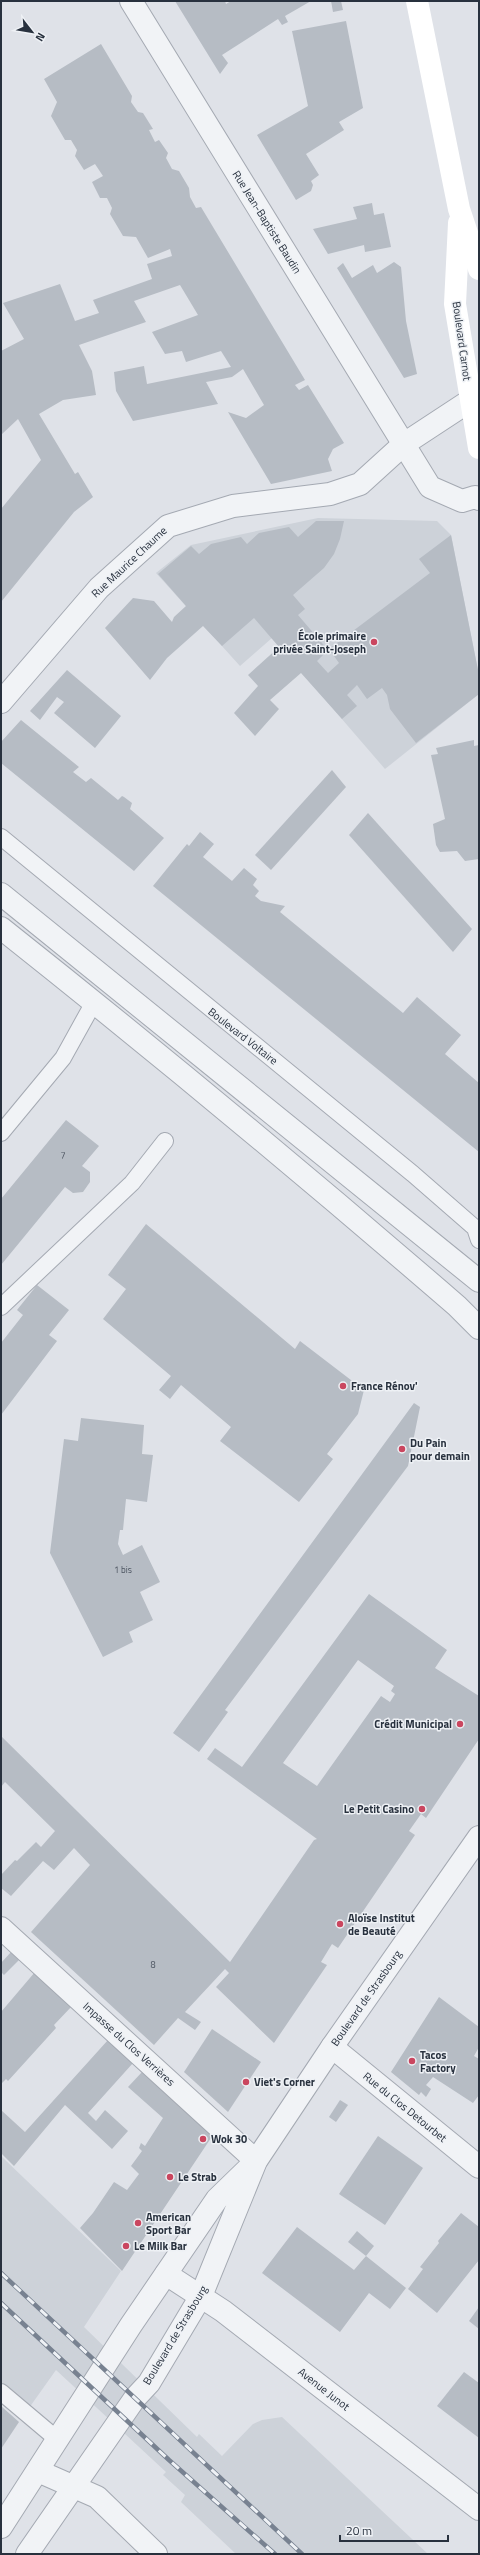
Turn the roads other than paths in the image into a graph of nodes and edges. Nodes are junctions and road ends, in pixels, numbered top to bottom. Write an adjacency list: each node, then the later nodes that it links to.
1 (131, 1): 6 (street, Rue Jean-Baptiste Baudin)
2 (417, 1): 3 (main road, Boulevard Carnot)
3 (459, 209): 4 (main road, Boulevard Carnot); 5 (main road, Boulevard Carnot)
4 (479, 269)
5 (471, 400): 6 (street, Rue Maurice Chaume); 7 (main road, Boulevard Carnot)
6 (404, 444): 8 (street); 9 (street, Rue Maurice Chaume)
7 (479, 448)
8 (479, 499)
9 (1, 702)
10 (1, 837): 16 (lane, Boulevard Voltaire)
11 (1, 894): 17 (street)
12 (1, 928): 13 (street)
13 (94, 1002): 14 (lane); 19 (street)
14 (1, 1133)
15 (165, 1141): 18 (lane)
16 (479, 1240)
17 (479, 1281)
18 (1, 1307)
19 (479, 1328)
20 (479, 1837): 22 (street, Boulevard de Strasbourg)
21 (1, 1928): 23 (street, Impasse du Clos Verrières)
22 (332, 2048): 23 (street, Boulevard de Strasbourg); 24 (street, Rue du Clos Detourbet)
23 (256, 2160): 25 (street, Boulevard de Strasbourg); 26 (street, Boulevard de Strasbourg)
24 (479, 2167)
25 (166, 2274): 26 (street, Avenue Junot); 28 (street, Boulevard de Strasbourg)
26 (200, 2296): 30 (street, Boulevard de Strasbourg); 31 (street, Avenue Junot)
27 (1, 2392): 28 (lane)
28 (58, 2440): 29 (street, Boulevard de Strasbourg)
29 (38, 2471): 30 (street); 32 (street, Boulevard de Strasbourg)
30 (72, 2486): 33 (street, Boulevard de Strasbourg); 34 (street)
31 (479, 2509)
32 (1, 2527)
33 (27, 2554)
34 (156, 2554)

